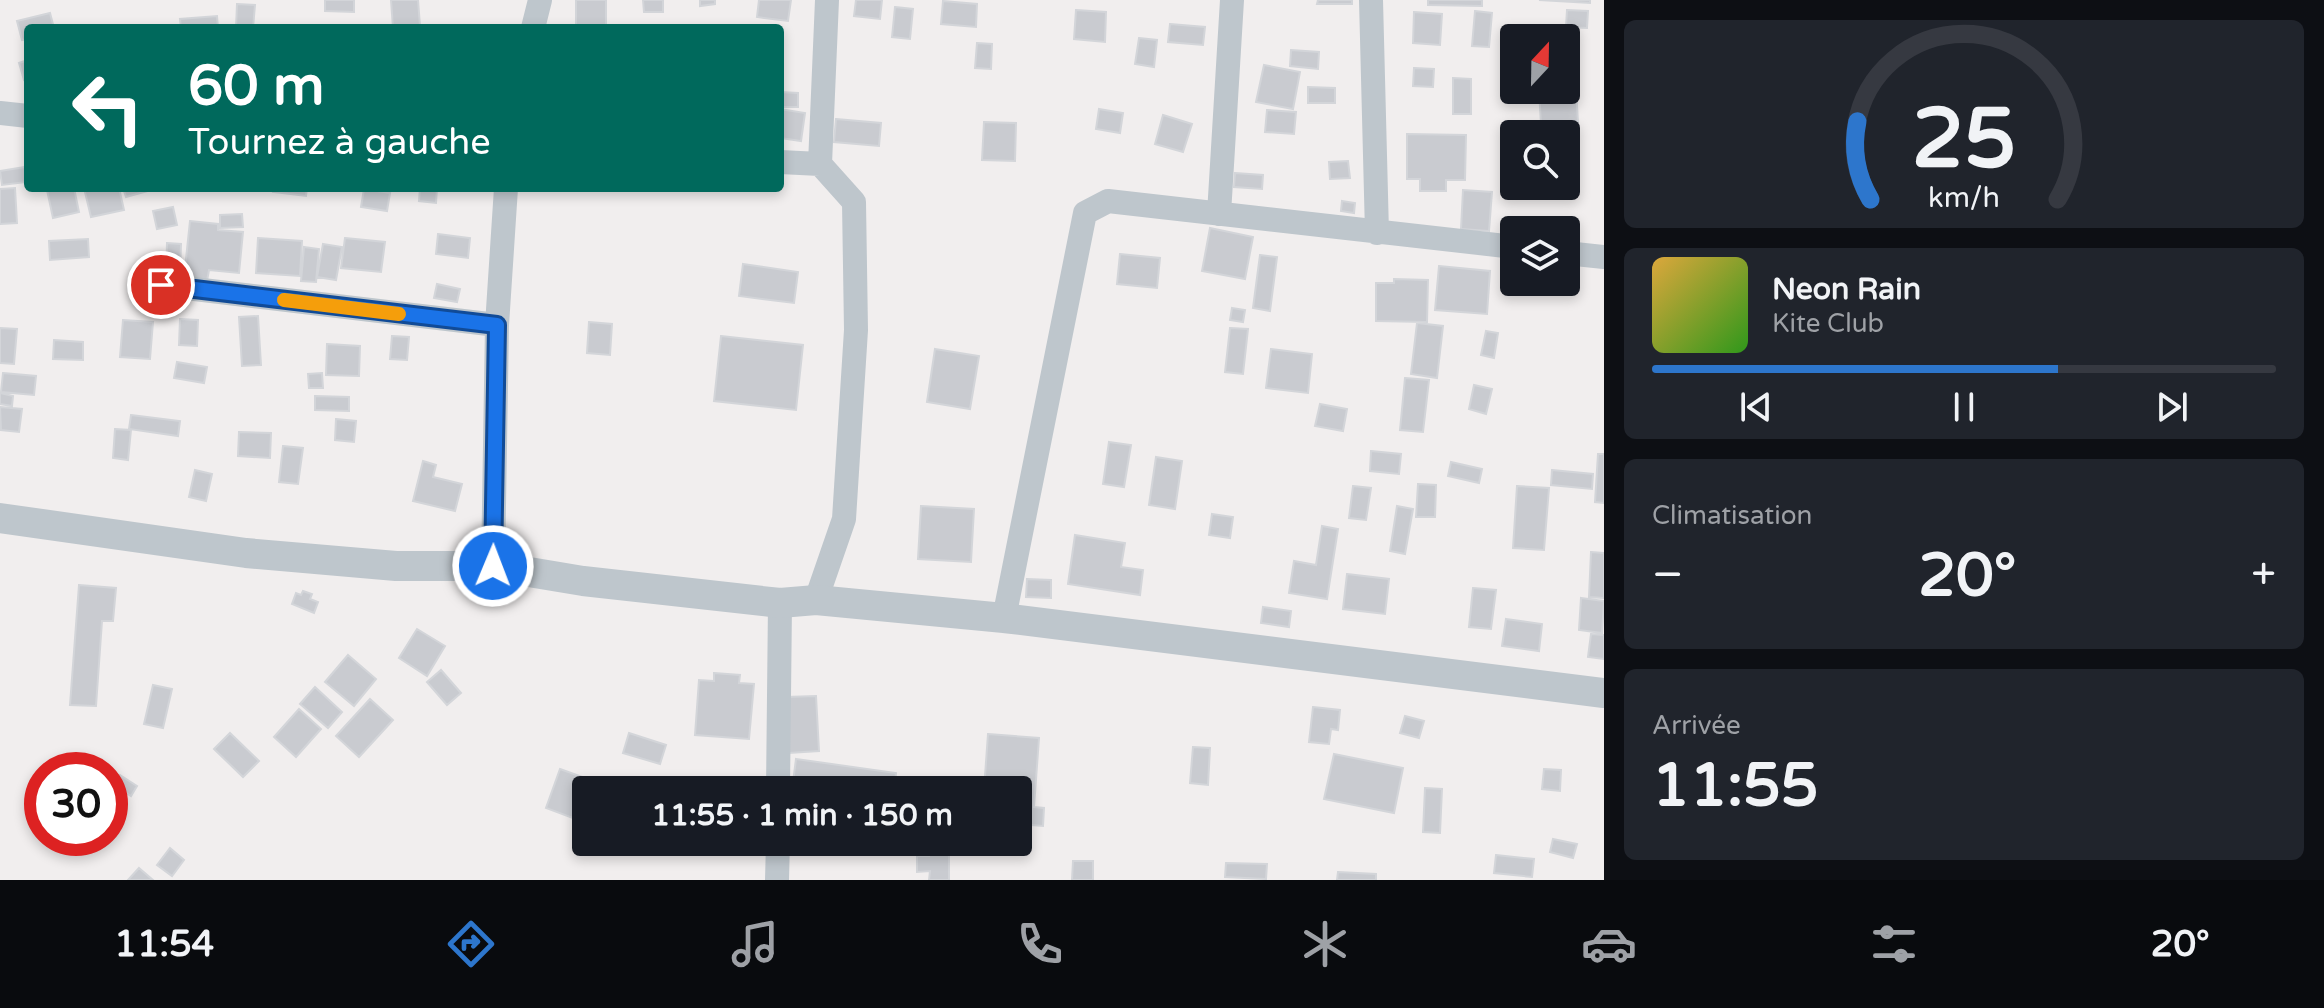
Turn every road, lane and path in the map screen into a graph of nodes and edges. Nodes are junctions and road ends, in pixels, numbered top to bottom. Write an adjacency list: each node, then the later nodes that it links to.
1 (540, 0): 5 (street)
2 (827, 0): 9 (street)
3 (1232, 0): 11 (street)
4 (1371, 0): 12 (street)
5 (534, 24)
6 (0, 113): 7 (street)
7 (24, 116)
8 (784, 162): 9 (street)
9 (820, 164): 20 (street)
10 (506, 192): 17 (street)
11 (1219, 214): 12 (street); 22 (street)
12 (1377, 233): 13 (street)
13 (1500, 246)
14 (1580, 254): 15 (street)
15 (1604, 257)
16 (161, 285): 17 (street)
17 (497, 325): 19 (street)
18 (0, 518): 19 (street)
19 (493, 566): 21 (street)
20 (816, 600): 21 (street); 22 (street)
21 (780, 603): 24 (street)
22 (1004, 618): 23 (street)
23 (1604, 693)
24 (778, 776)
25 (778, 856): 26 (street)
26 (777, 880)

